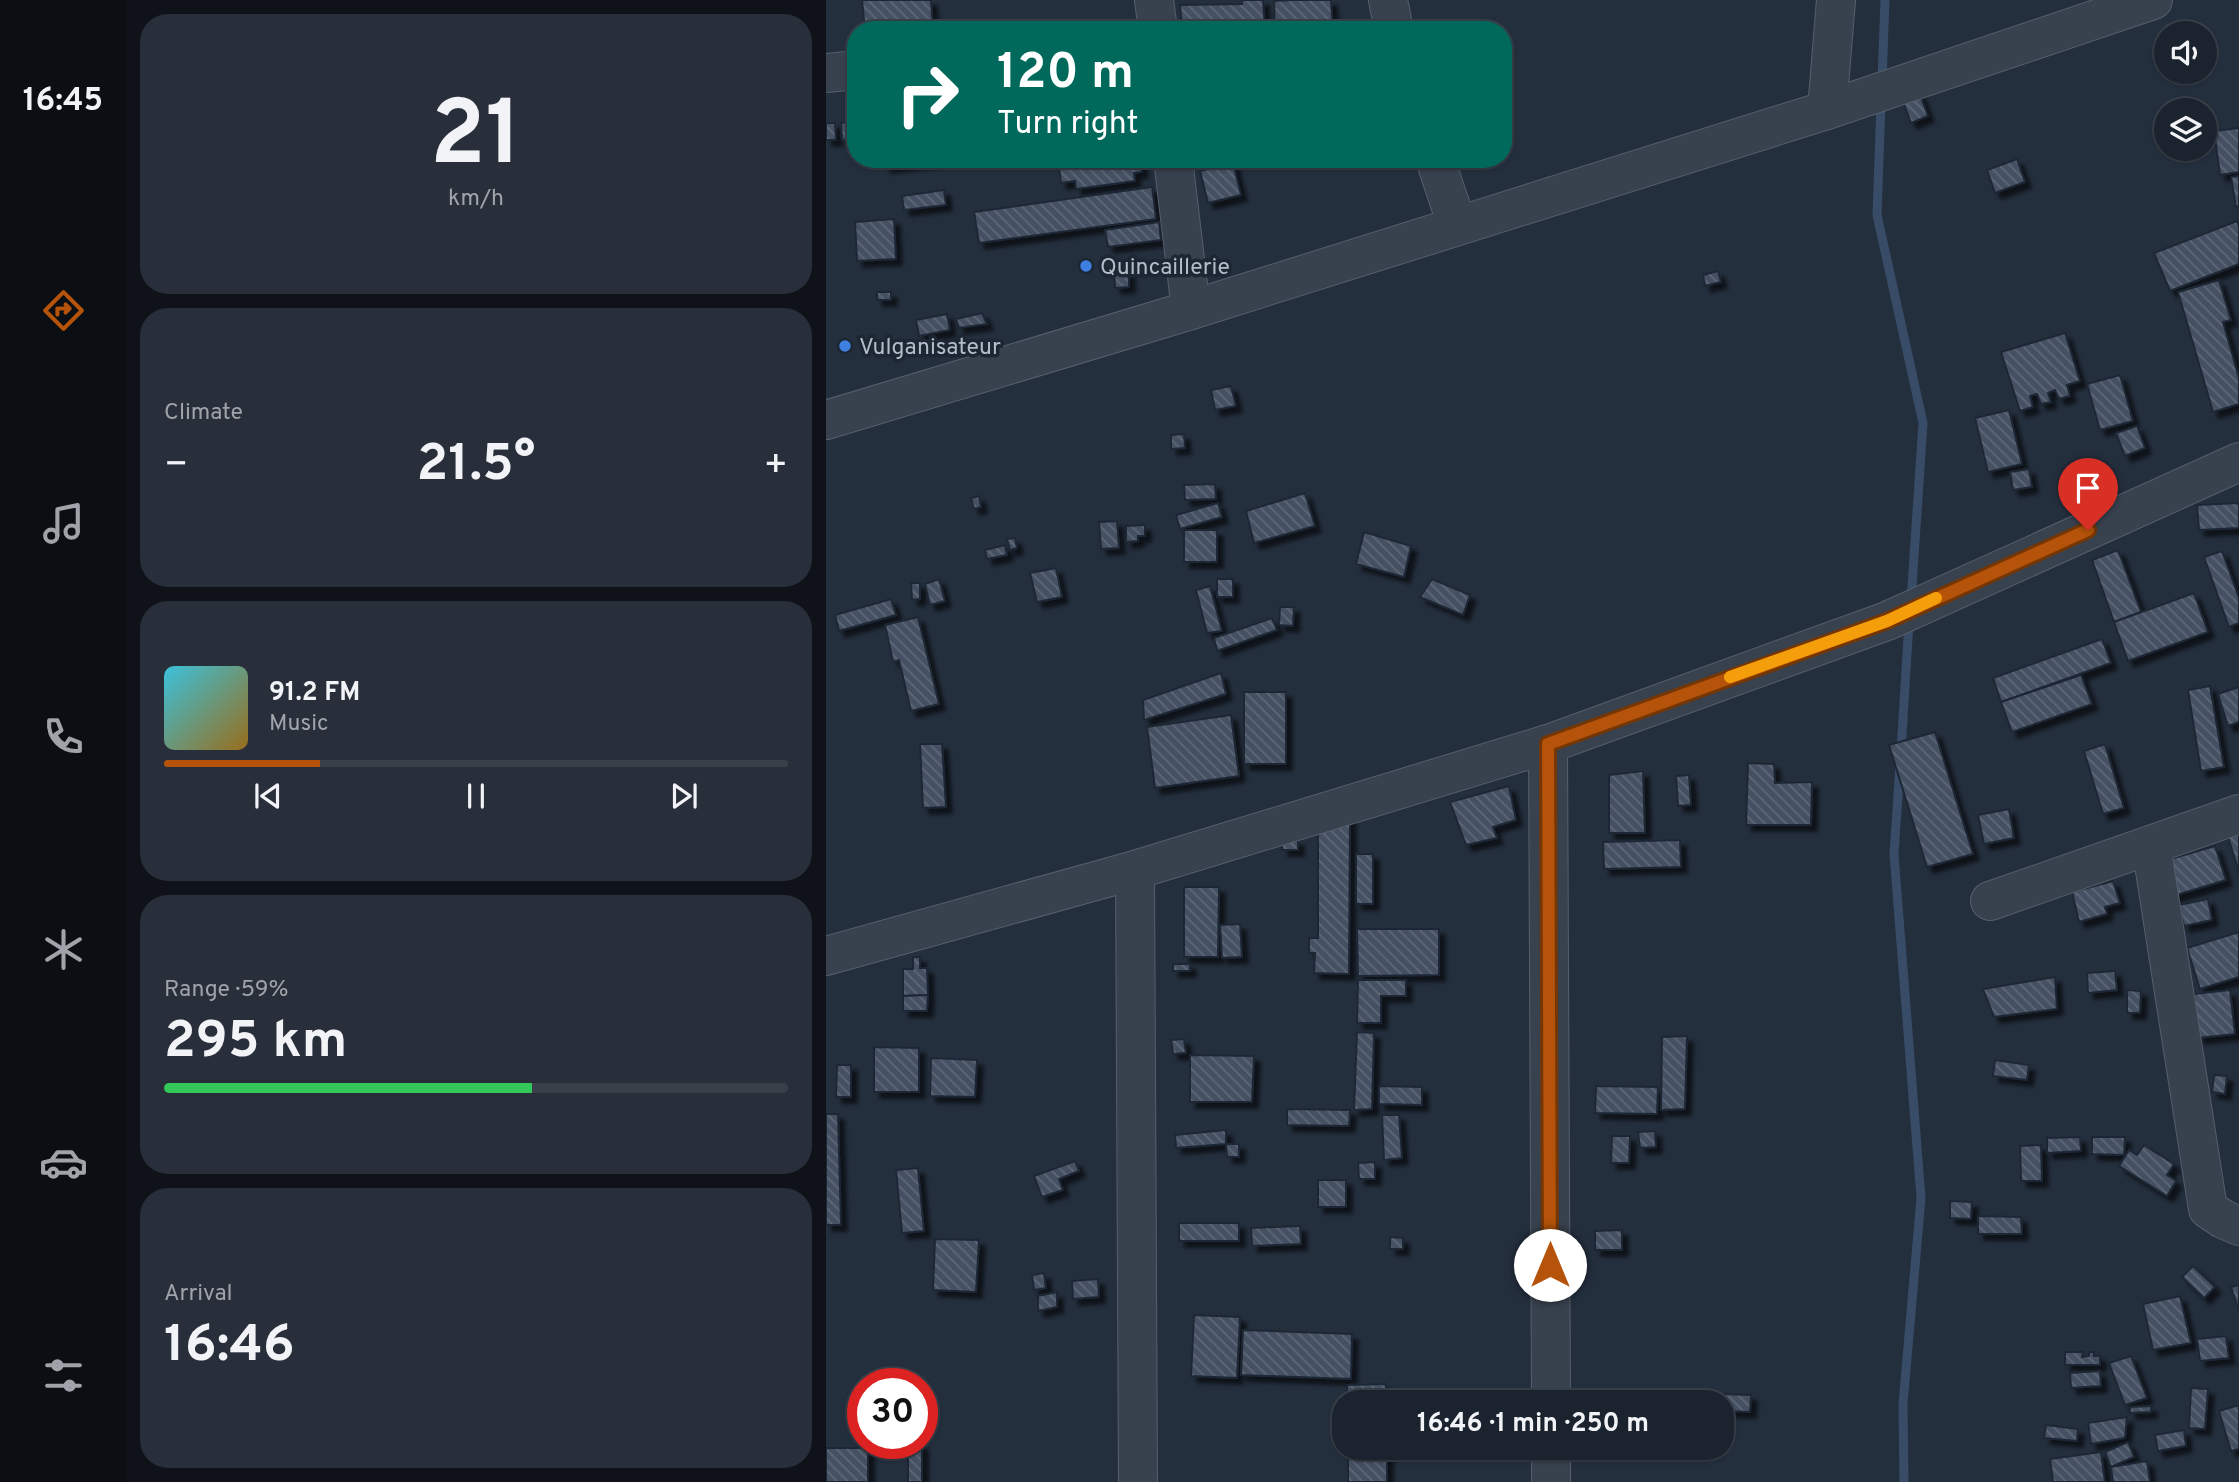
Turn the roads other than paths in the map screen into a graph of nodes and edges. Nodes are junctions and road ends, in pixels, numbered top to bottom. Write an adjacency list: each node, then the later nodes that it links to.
1 (1154, 0): 5 (street)
2 (1388, 0): 6 (street)
3 (1836, 0): 9 (street)
4 (2153, 0): 9 (street)
5 (1157, 21)
6 (1392, 21)
7 (847, 71): 8 (street)
8 (826, 73)
9 (1827, 110): 12 (street)
10 (1174, 168): 13 (street)
11 (1438, 168): 12 (street)
12 (1457, 225): 13 (street)
13 (1191, 310): 14 (street)
14 (826, 420)
15 (2239, 461): 16 (street)
16 (1548, 744): 19 (street); 23 (street)
17 (2239, 814): 18 (street)
18 (2151, 845): 20 (street); 22 (street)
19 (1135, 870): 21 (street); 25 (street)
20 (1990, 901)
21 (826, 957)
22 (2239, 1226)
23 (1551, 1390)
24 (1551, 1460): 26 (street)
25 (1138, 1482)
26 (1551, 1482)

